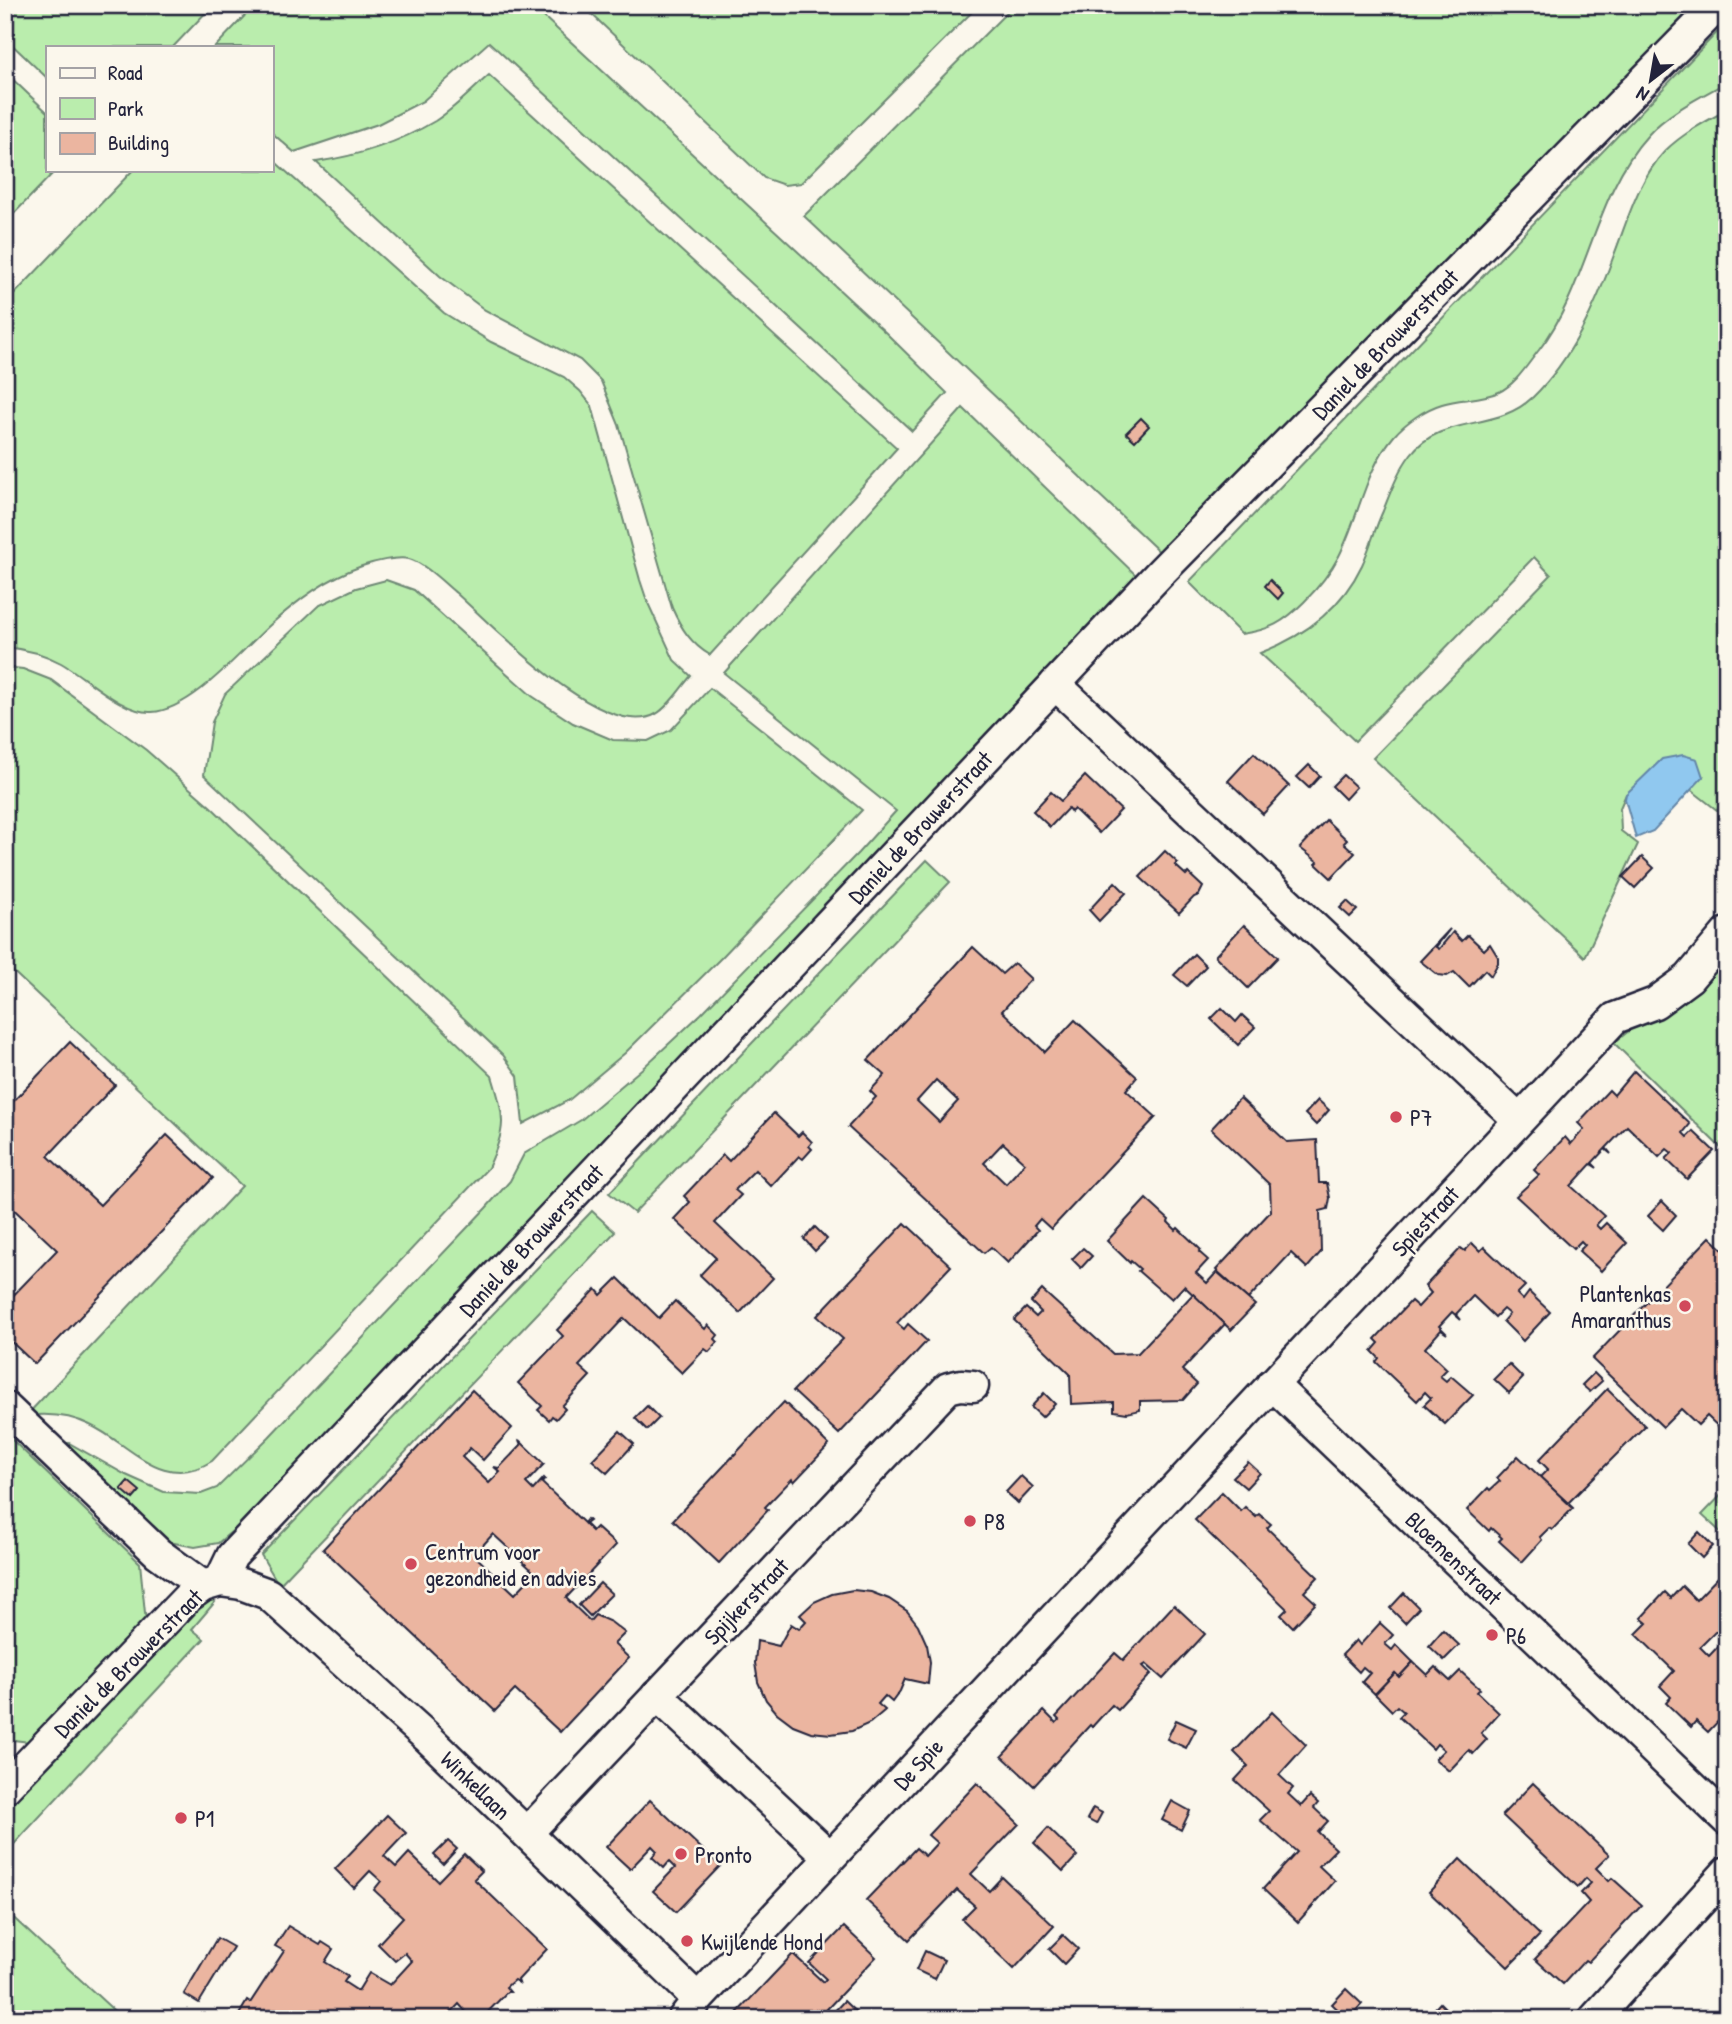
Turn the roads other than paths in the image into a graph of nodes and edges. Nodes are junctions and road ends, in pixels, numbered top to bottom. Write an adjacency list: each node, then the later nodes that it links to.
1 (1718, 5): 2 (street, Daniel de Brouwerstraat)
2 (1055, 684): 4 (street); 9 (street, Daniel de Brouwerstraat)
3 (1727, 933): 4 (street, Spiestraat)
4 (1519, 1120): 5 (street, Spiestraat)
5 (1272, 1384): 8 (street, Spiestraat); 12 (street, Bloemenstraat)
6 (973, 1387): 10 (street, Spijkerstraat)
7 (5, 1407): 9 (street)
8 (1137, 1528): 14 (street, De Spie)
9 (212, 1583): 11 (street, Daniel de Brouwerstraat); 13 (street, Winkellaan)
10 (657, 1695): 13 (street, Spijkerstraat); 14 (street)
11 (5, 1788)
12 (1727, 1820)
13 (527, 1833): 16 (street, Winkellaan)
14 (831, 1857): 16 (street, De Spie)
15 (1727, 1872): 17 (street)
16 (690, 2009)
17 (1602, 2016)

